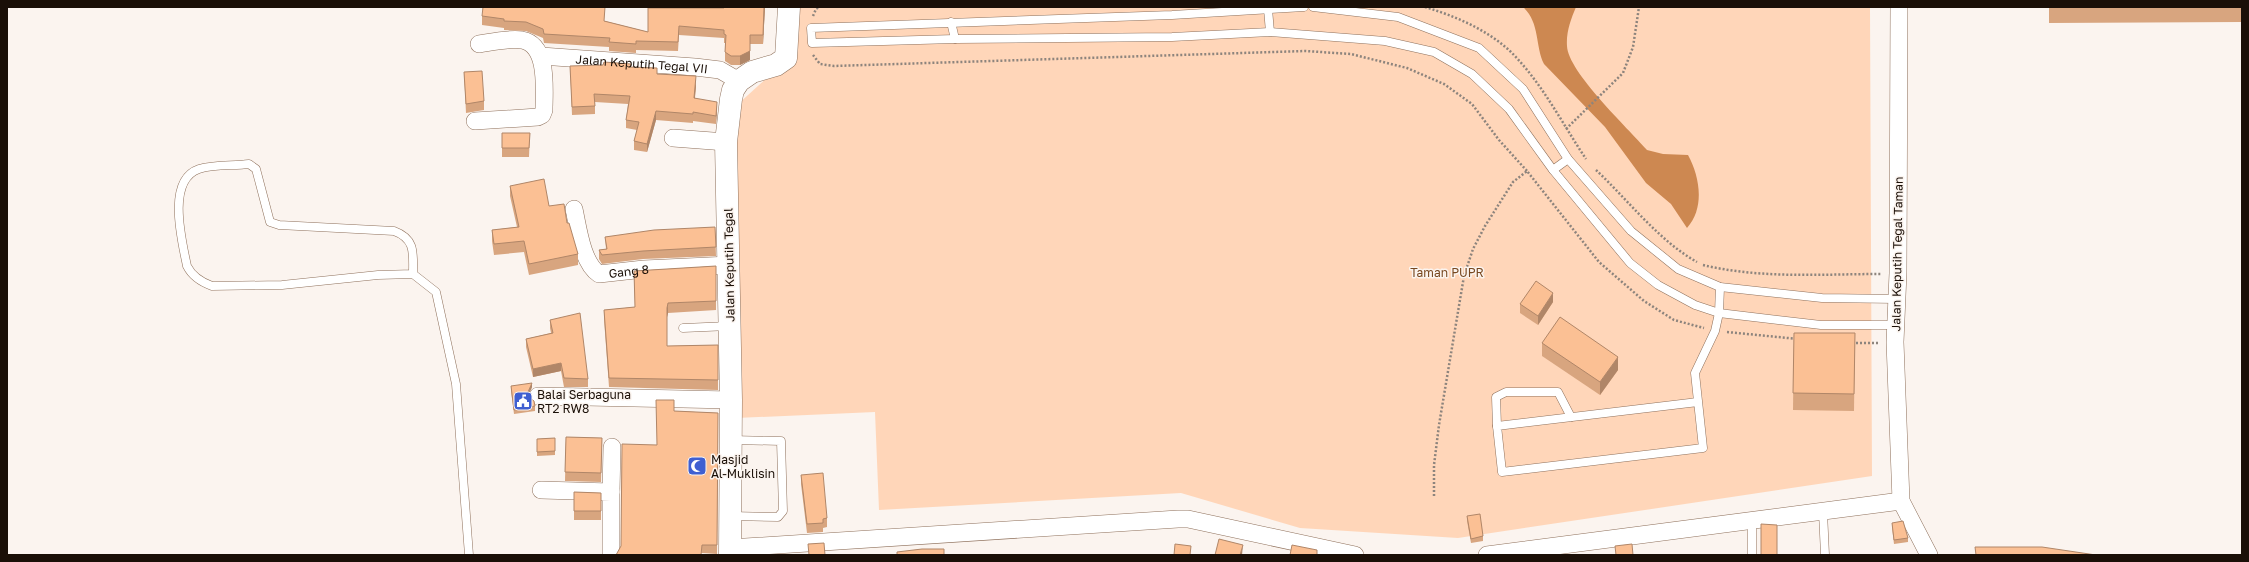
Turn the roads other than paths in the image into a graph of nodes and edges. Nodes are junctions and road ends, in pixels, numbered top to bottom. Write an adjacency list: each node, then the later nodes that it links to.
1 (789, 7): 11 (main road)
2 (1304, 7): 5 (lane)
3 (1313, 7): 15 (lane)
4 (1899, 7): 21 (street, Jalan Keputih Tegal Taman)
5 (1268, 9): 6 (lane); 7 (lane)
6 (951, 22): 8 (lane); 8 (lane)
7 (1270, 32): 8 (lane); 16 (lane)
8 (955, 39)
9 (479, 44): 10 (street)
10 (541, 56): 11 (street, Jalan Keputih Tegal VII); 12 (street)
11 (738, 81): 14 (main road, Jalan Keputih Tegal)
12 (475, 121)
13 (673, 138): 14 (street)
14 (726, 142): 18 (main road, Jalan Keputih Tegal)
15 (1568, 159): 16 (lane); 20 (lane)
16 (1553, 170): 22 (lane)
17 (574, 209): 18 (street, Gang 8)
18 (730, 265): 24 (main road, Jalan Keputih Tegal)
19 (414, 274): 19 (lane); 40 (lane)
20 (1720, 287): 21 (lane); 22 (lane)
21 (1896, 299): 23 (street, Jalan Keputih Tegal Taman)
22 (1719, 313): 23 (lane); 28 (lane)
23 (1896, 325): 35 (street, Jalan Keputih Tegal Taman)
24 (730, 326): 25 (lane); 27 (main road, Jalan Keputih Tegal)
25 (682, 328)
26 (538, 396): 27 (street)
27 (731, 400): 31 (main road, Jalan Keputih Tegal)
28 (1698, 402): 29 (lane); 30 (lane)
29 (1571, 417): 30 (lane); 30 (lane)
30 (1497, 426)
31 (730, 440): 37 (main road, Jalan Keputih Tegal); 37 (lane)
32 (612, 447): 34 (street)
33 (541, 490): 34 (street)
34 (611, 492): 41 (street)
35 (1901, 501): 36 (street); 46 (street)
36 (1823, 512): 38 (street); 45 (lane)
37 (730, 516): 39 (main road, Jalan Keputih Tegal)
38 (1752, 522): 43 (street); 44 (lane)
39 (730, 551): 42 (street)
40 (469, 555)
41 (611, 555)
42 (1355, 555)
43 (1488, 555)
44 (1752, 555)
45 (1825, 555)
46 (1929, 555)

